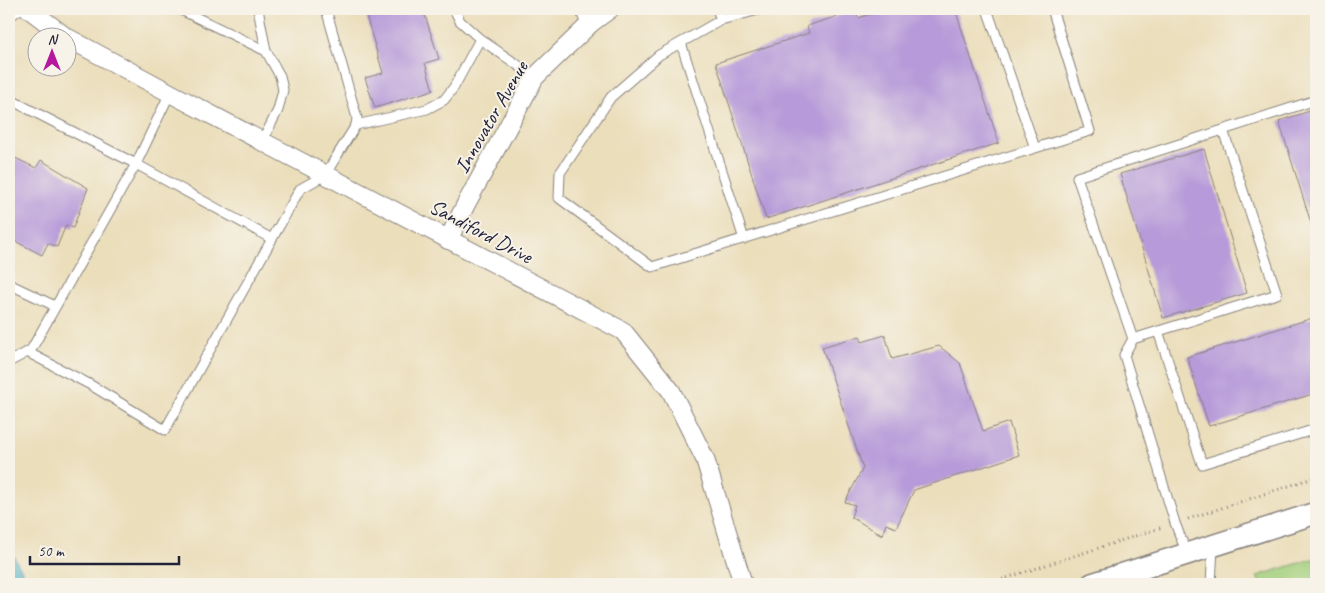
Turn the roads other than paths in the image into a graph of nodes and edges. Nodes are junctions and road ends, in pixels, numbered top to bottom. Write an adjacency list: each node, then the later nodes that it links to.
1 (20, 9): 13 (lane)
2 (28, 9): 16 (street, Sandiford Drive)
3 (179, 9): 20 (lane)
4 (258, 9): 20 (lane)
5 (326, 9): 25 (lane)
6 (454, 9): 17 (lane)
7 (580, 9): 15 (lane)
8 (610, 9): 15 (street, Innovator Avenue)
9 (717, 9): 14 (lane)
10 (762, 9): 14 (lane)
11 (987, 9): 28 (lane)
12 (1052, 9): 28 (lane)
13 (9, 17)
14 (721, 20): 18 (lane)
15 (587, 27): 21 (street, Innovator Avenue)
16 (54, 28)
17 (480, 40): 21 (lane); 25 (lane)
18 (681, 43): 32 (lane); 32 (lane)
19 (78, 44): 22 (street, Sandiford Drive)
20 (266, 51): 27 (lane)
21 (535, 77): 33 (street, Innovator Avenue)
22 (170, 94): 27 (street, Sandiford Drive); 29 (lane)
23 (9, 99): 29 (lane)
24 (1316, 100): 26 (lane)
25 (356, 125): 30 (lane)
26 (1223, 130): 36 (lane); 37 (lane)
27 (262, 142): 30 (street, Sandiford Drive)
28 (1035, 148): 32 (lane)
29 (136, 164): 31 (lane); 35 (lane)
30 (325, 175): 31 (lane); 33 (street, Sandiford Drive)
31 (272, 239): 39 (lane)
32 (744, 239)
33 (448, 240): 45 (street, Sandiford Drive)
34 (9, 284): 35 (lane)
35 (55, 306): 39 (lane)
36 (1158, 331): 37 (lane); 41 (lane)
37 (1133, 339): 44 (lane)
38 (9, 352): 39 (lane)
39 (22, 354): 40 (lane)
40 (9, 362)
41 (1316, 429)
42 (1316, 513): 43 (street)
43 (1213, 546): 44 (street); 47 (lane)
44 (1187, 554): 46 (street)
45 (743, 584)
46 (1092, 584)
47 (1211, 584)

